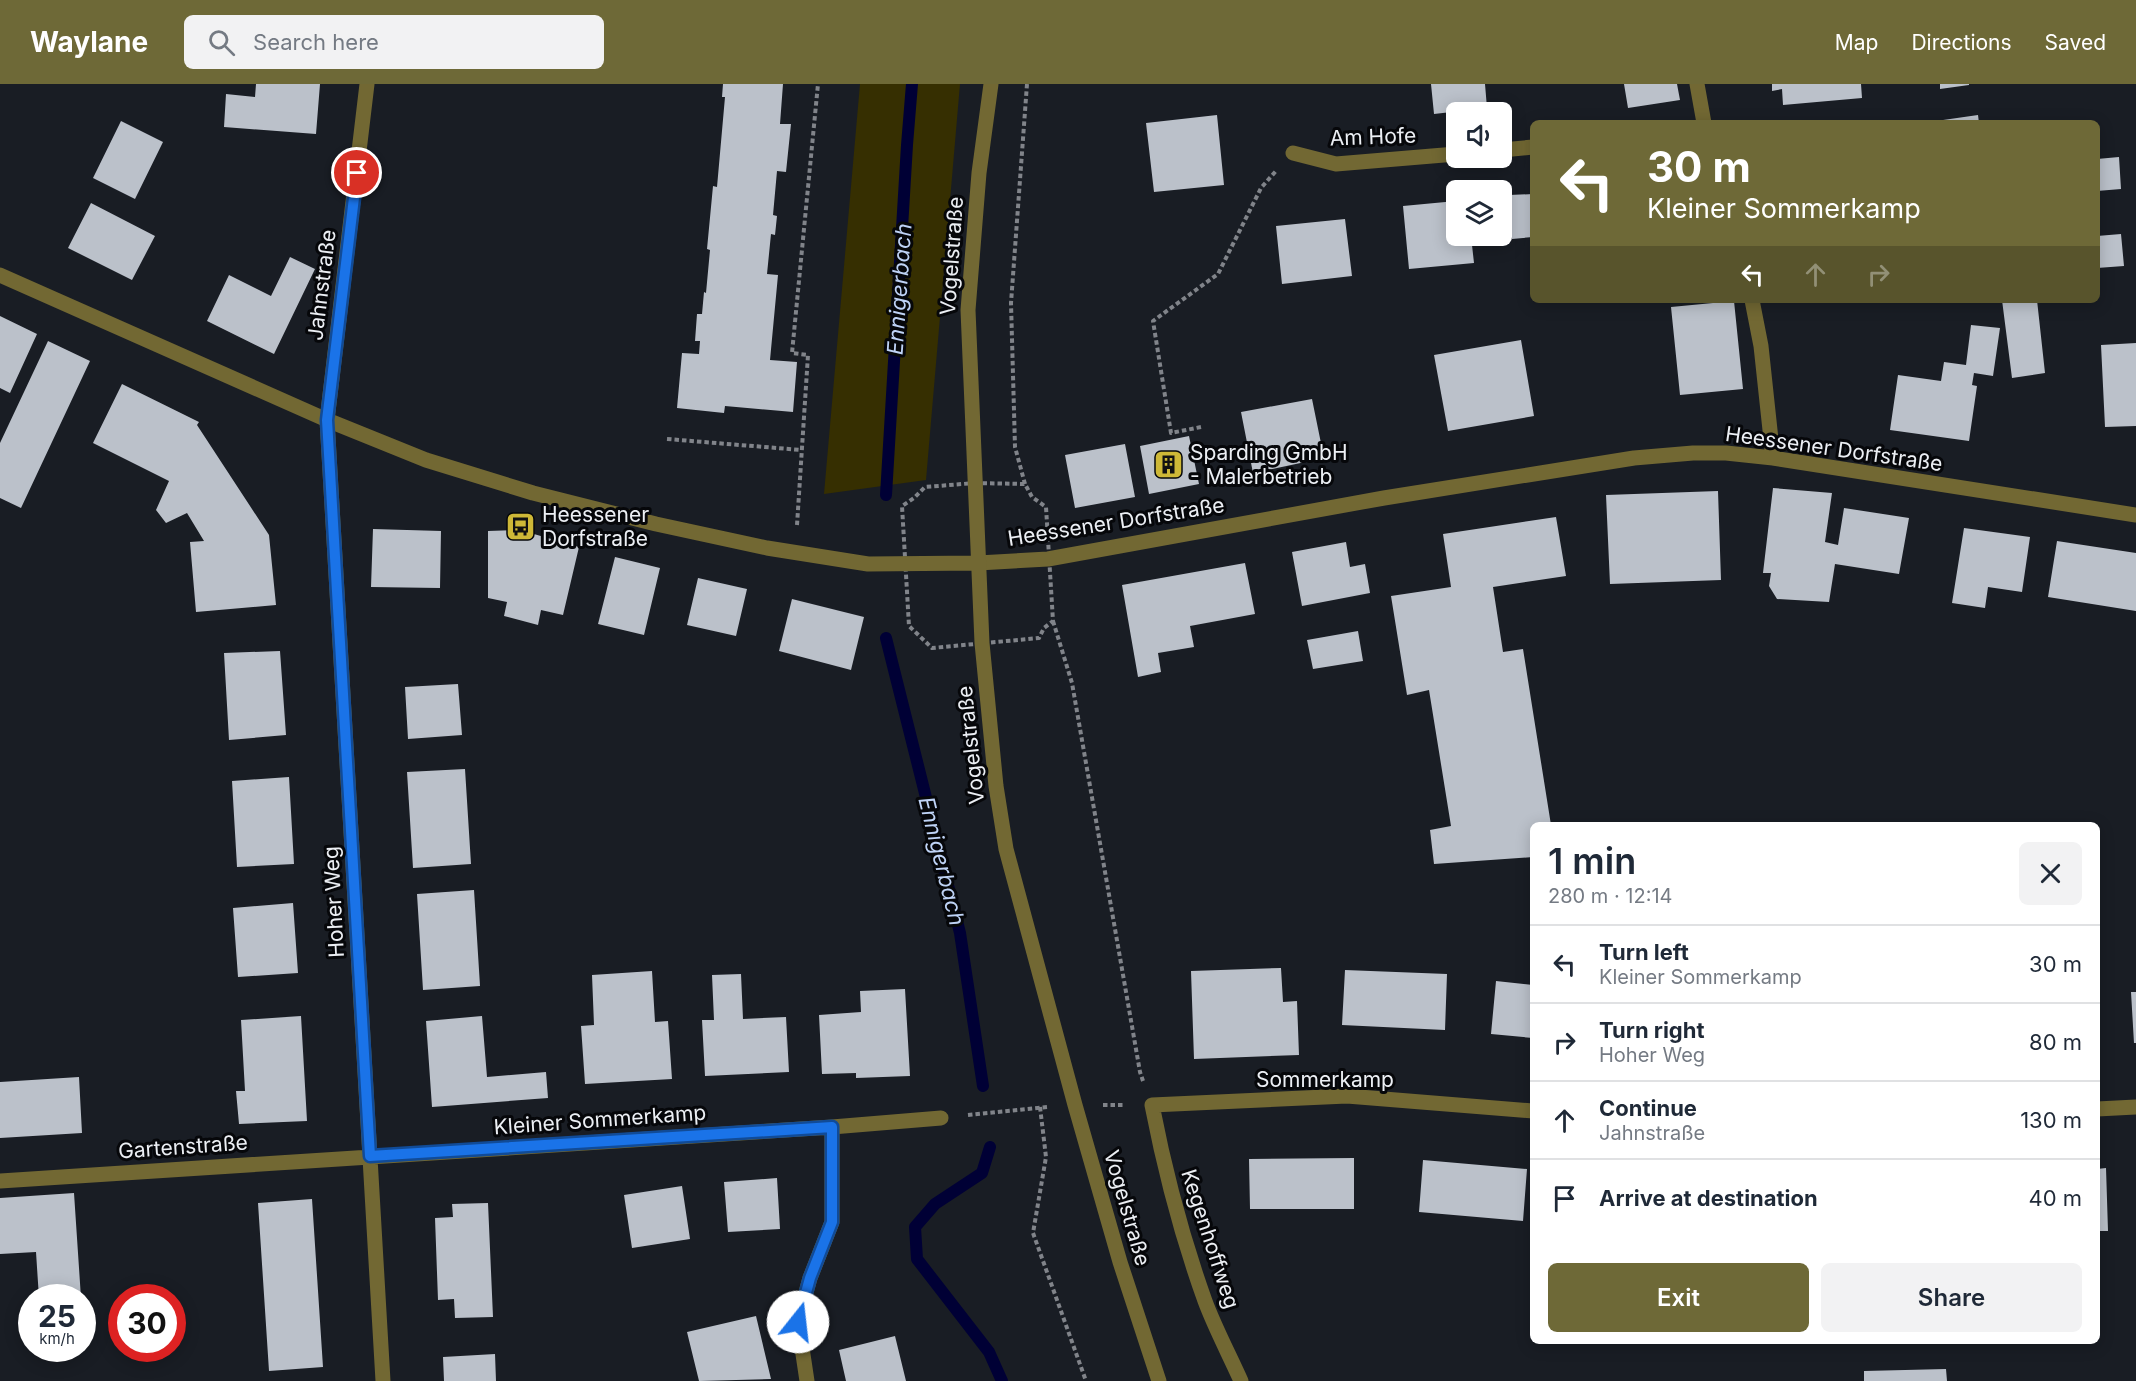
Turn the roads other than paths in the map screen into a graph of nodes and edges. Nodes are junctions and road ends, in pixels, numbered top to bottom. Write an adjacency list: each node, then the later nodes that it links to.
1 (367, 84): 11 (street, Jahnstraße)
2 (991, 84): 14 (street, Vogelstraße)
3 (1697, 84): 4 (street)
4 (1703, 120)
5 (1530, 147): 6 (street)
6 (1512, 149)
7 (1293, 153): 8 (street, Am Hofe)
8 (1446, 155)
9 (0, 274): 11 (street, Heessener Dorfstraße)
10 (1753, 303): 12 (street)
11 (327, 420): 14 (street, Heessener Dorfstraße); 21 (street, Hoher Weg)
12 (1773, 458): 13 (street, Heessener Dorfstraße); 14 (street, Heessener Dorfstraße)
13 (2136, 515)
14 (978, 563): 25 (street, Vogelstraße)
15 (1152, 1105): 18 (street, Sommerkamp); 26 (street, Kegenhoffweg)
16 (2136, 1107): 17 (street)
17 (2100, 1109)
18 (1530, 1111)
19 (941, 1118): 20 (street, Kleiner Sommerkamp)
20 (832, 1127): 21 (street, Kleiner Sommerkamp); 24 (street)
21 (370, 1156): 22 (street, Gartenstraße); 23 (street, Hoher Weg)
22 (0, 1181)
23 (383, 1381)
24 (807, 1381)
25 (1159, 1381)
26 (1241, 1381)

